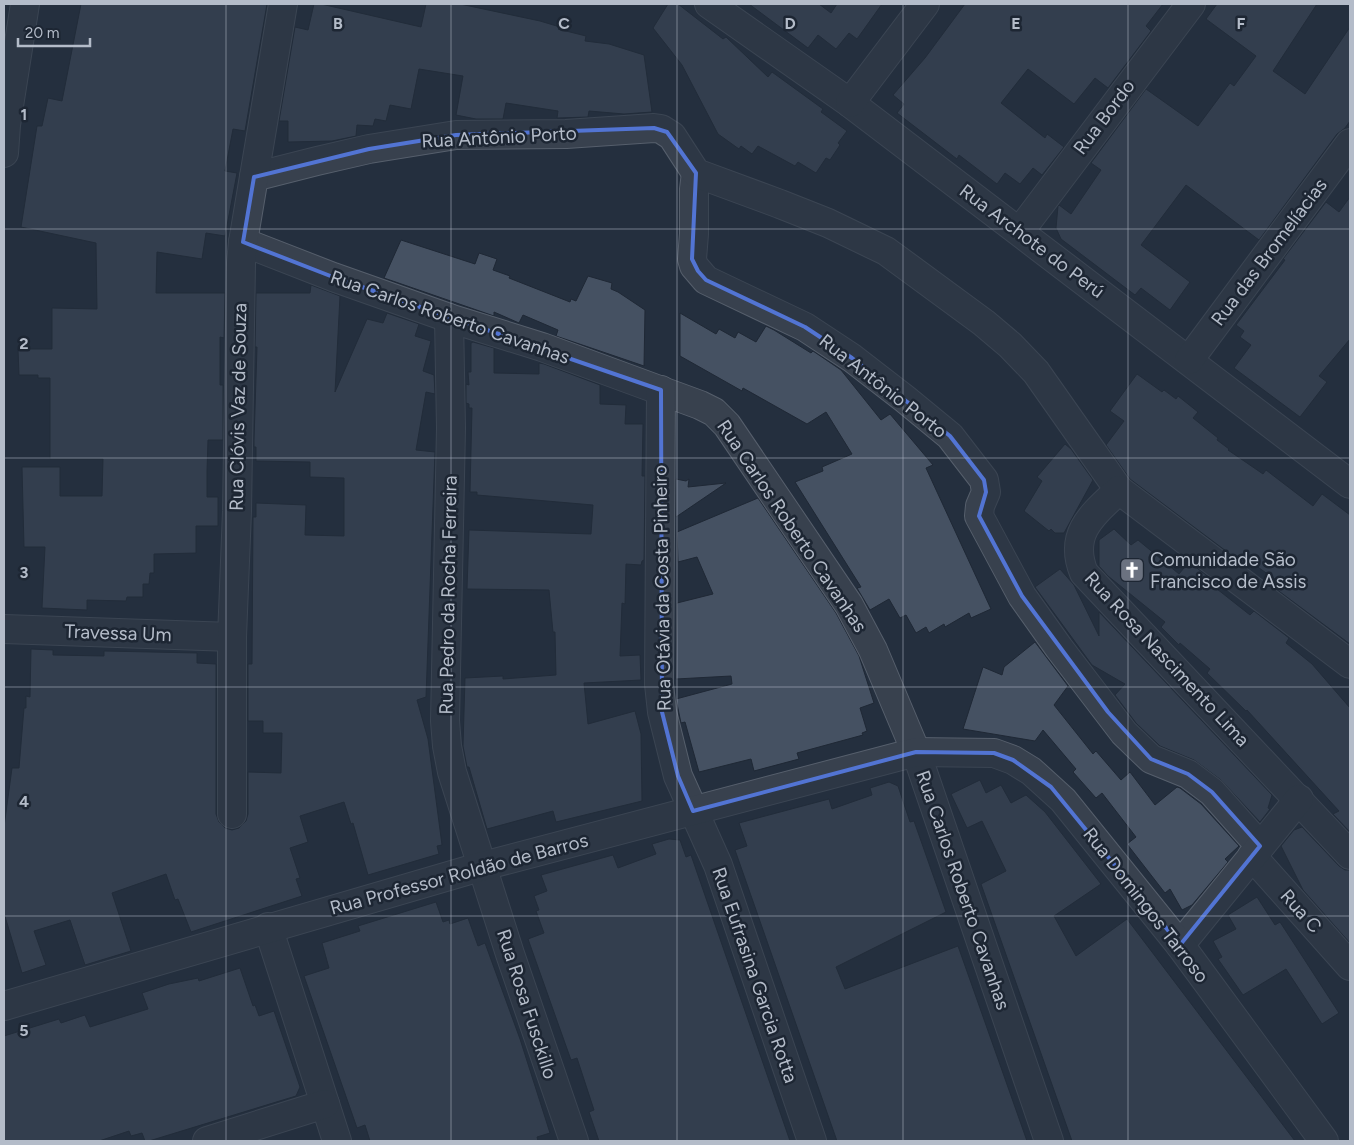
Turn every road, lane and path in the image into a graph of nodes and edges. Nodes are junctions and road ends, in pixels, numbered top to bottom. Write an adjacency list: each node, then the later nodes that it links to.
1 (25, 4): 8 (street)
2 (283, 4): 10 (street, Rua Clóvis Vaz de Souza)
3 (709, 4): 6 (street, Rua Archote do Perú)
4 (925, 4): 6 (street)
5 (1191, 4): 11 (street, Rua Bordo)
6 (850, 103): 11 (street, Rua Archote do Perú)
7 (1350, 144): 14 (street, Rua das Bromelíacias)
8 (4, 153)
9 (696, 173): 10 (street, Rua Antônio Porto); 17 (street); 25 (street, Rua Antônio Porto)
10 (254, 177): 12 (street, Rua Clóvis Vaz de Souza)
11 (1020, 231): 14 (street, Rua Archote do Perú)
12 (243, 242): 13 (street, Rua Carlos Roberto Cavanhas); 19 (street, Rua Clóvis Vaz de Souza)
13 (449, 318): 15 (street, Rua Carlos Roberto Cavanhas); 27 (street, Rua Pedro da Rocha Ferreira)
14 (1189, 360): 16 (street, Rua Archote do Perú)
15 (661, 390): 21 (street, Rua Carlos Roberto Cavanhas); 23 (street, Rua Otávia da Costa Pinheiro)
16 (1350, 484)
17 (1119, 490): 20 (street); 22 (street, Rua Rosa Nascimento Lima)
18 (4, 629): 19 (street, Travessa Um)
19 (232, 637): 24 (street, Rua Clóvis Vaz de Souza)
20 (1350, 664)
21 (916, 752): 23 (street, Rua Professor Roldão de Barros); 29 (street, Rua Domingos Tarroso); 37 (street, Rua Carlos Roberto Cavanhas)
22 (1299, 799): 25 (street); 26 (street, Rua Rosa Nascimento Lima)
23 (693, 811): 27 (street, Rua Professor Roldão de Barros); 36 (street, Rua Eufrasina Garcia Rotta)
24 (232, 814)
25 (1256, 851): 29 (street); 30 (street, Rua C)
26 (1350, 855)
27 (482, 866): 28 (street, Rua Professor Roldão de Barros); 35 (street, Rua Rosa Fusckillo)
28 (268, 927): 31 (street, Rua Professor Roldão de Barros); 32 (street)
29 (1180, 945): 38 (street, Rua Domingos Tarroso)
30 (1350, 966)
31 (4, 1006)
32 (325, 1104): 33 (street); 34 (street)
33 (207, 1141)
34 (337, 1141)
35 (574, 1141)
36 (812, 1141)
37 (1049, 1141)
38 (1324, 1141)

